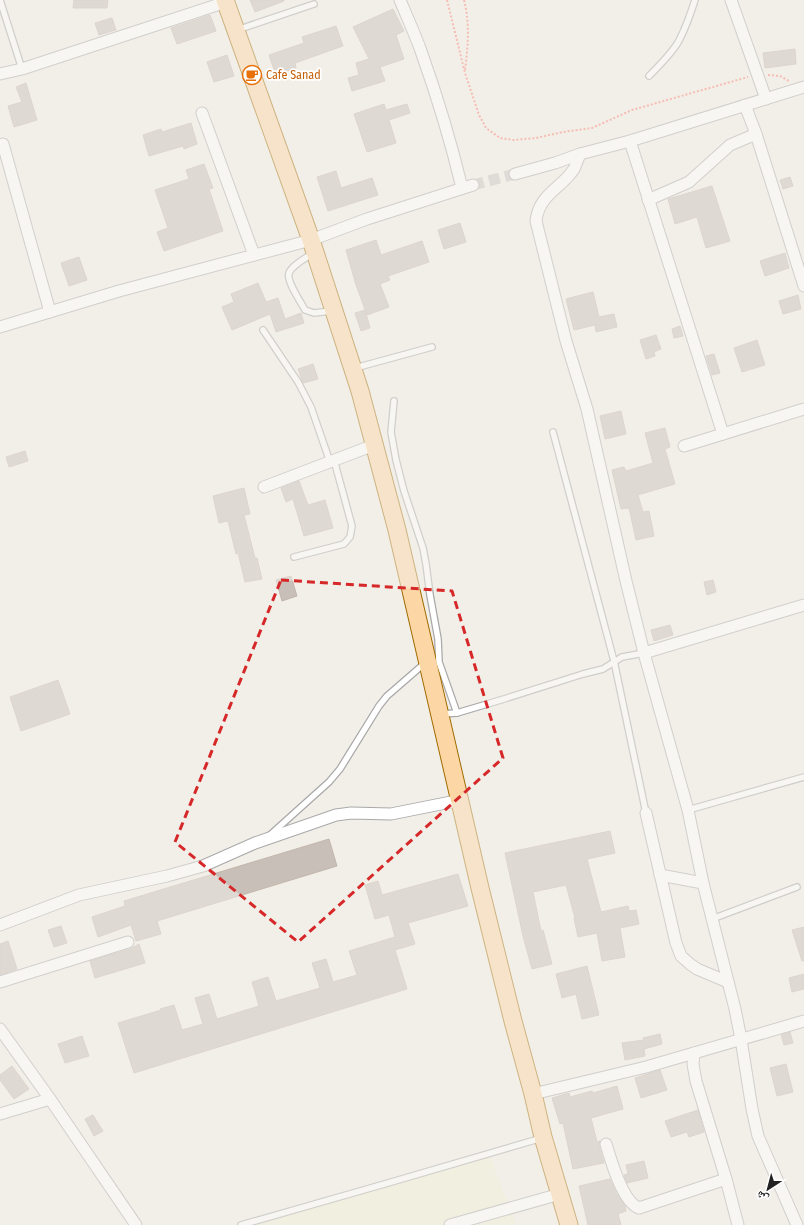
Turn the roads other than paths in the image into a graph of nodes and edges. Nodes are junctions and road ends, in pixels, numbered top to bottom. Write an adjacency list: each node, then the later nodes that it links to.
1 (0, 0): 8 (lane)
2 (400, 0): 21 (street)
3 (695, 0): 10 (lane)
4 (731, 0): 12 (street)
5 (226, 1): 7 (main road); 8 (street)
6 (314, 4): 7 (lane)
7 (236, 30): 21 (main road)
8 (22, 69): 9 (street)
9 (0, 74)
10 (649, 76)
11 (803, 88): 12 (street)
12 (766, 99): 13 (street)
13 (745, 105): 15 (street); 16 (street)
14 (202, 113): 22 (street)
15 (756, 134): 20 (street); 23 (street)
16 (630, 141): 18 (street); 20 (street)
17 (3, 144): 25 (street)
18 (580, 154): 19 (street); 40 (street)
19 (515, 174)
20 (648, 200): 33 (street)
21 (313, 246): 22 (street); 24 (main road); 24 (lane)
22 (254, 255): 25 (street)
23 (804, 286)
24 (334, 311): 29 (main road)
25 (50, 312): 26 (street)
26 (0, 326)
27 (263, 330): 36 (lane)
28 (432, 347): 29 (lane)
29 (353, 369): 34 (main road)
30 (394, 401): 43 (lane)
31 (804, 409): 33 (street)
32 (553, 432): 41 (lane)
33 (722, 434): 35 (street)
34 (374, 445): 36 (street); 42 (main road)
35 (684, 446)
36 (332, 461): 37 (street); 38 (lane)
37 (264, 487)
38 (294, 557)
39 (804, 605): 40 (street)
40 (644, 653): 41 (lane); 48 (street)
41 (614, 661): 43 (lane); 49 (lane)
42 (427, 662): 43 (main road); 50 (lane)
43 (448, 713): 47 (main road)
44 (804, 777): 45 (lane)
45 (797, 778): 46 (lane); 48 (lane)
46 (804, 783)
47 (461, 800): 50 (street); 63 (main road)
48 (688, 810): 52 (street)
49 (646, 813): 51 (street)
50 (264, 840): 55 (street)
51 (660, 875): 52 (street); 58 (street)
52 (703, 883): 54 (street)
53 (797, 887): 54 (lane)
54 (712, 919): 58 (street)
55 (0, 925)
56 (128, 942): 57 (street)
57 (0, 982)
58 (728, 982): 61 (street)
59 (804, 1021): 61 (street)
60 (0, 1029): 64 (street)
61 (741, 1039): 62 (street); 75 (street)
62 (694, 1053): 63 (street); 68 (street)
63 (533, 1094): 66 (main road)
64 (50, 1100): 65 (street); 70 (street)
65 (0, 1114)
66 (544, 1137): 69 (main road); 71 (lane)
67 (606, 1144): 68 (street)
68 (726, 1179): 74 (street)
69 (560, 1194): 72 (street); 73 (main road)
70 (136, 1225)
71 (241, 1225)
72 (450, 1225)
73 (569, 1225)
74 (738, 1225)
75 (797, 1225)

